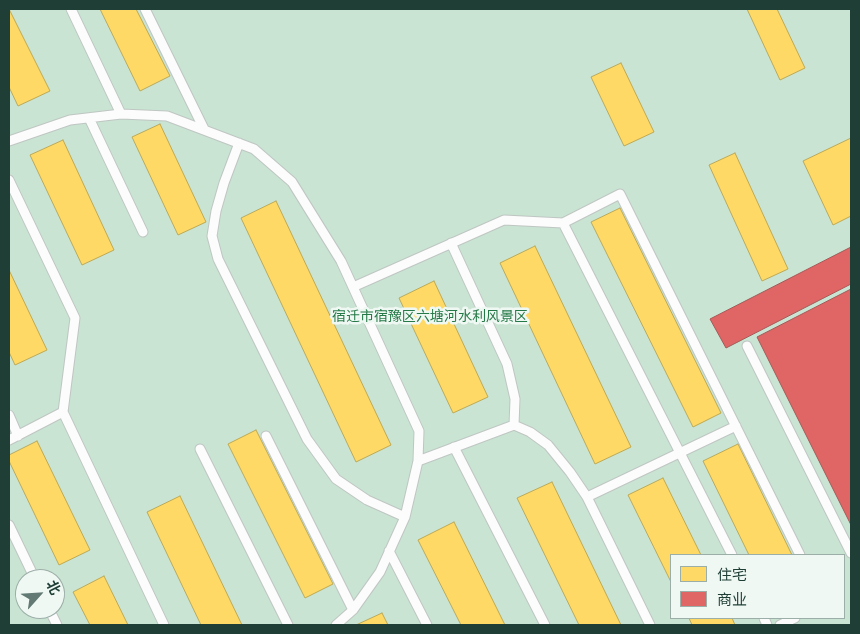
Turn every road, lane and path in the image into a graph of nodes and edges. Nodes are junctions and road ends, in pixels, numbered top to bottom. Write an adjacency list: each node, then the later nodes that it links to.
1 (71, 9): 3 (lane)
2 (144, 9): 5 (lane)
3 (121, 114): 4 (lane); 5 (lane)
4 (89, 118): 6 (lane); 10 (lane)
5 (204, 129): 7 (lane)
6 (9, 140)
7 (238, 142): 12 (lane); 26 (lane)
8 (9, 180): 14 (lane)
9 (563, 222): 11 (lane); 17 (lane); 23 (lane)
10 (143, 232)
11 (451, 243): 12 (lane); 16 (lane)
12 (353, 287): 24 (lane)
13 (747, 346): 29 (lane)
14 (63, 412): 18 (lane); 35 (lane)
15 (9, 415): 18 (lane)
16 (514, 425): 21 (lane); 25 (lane)
17 (736, 426): 23 (lane); 31 (lane)
18 (18, 436): 20 (lane)
19 (266, 436): 33 (lane)
20 (9, 440)
21 (454, 448): 24 (lane); 39 (lane)
22 (200, 449): 36 (lane)
23 (680, 452): 25 (lane); 30 (lane)
24 (418, 461): 26 (lane)
25 (587, 496): 40 (lane)
26 (405, 517): 28 (lane)
27 (9, 525): 32 (lane)
28 (389, 551): 33 (lane); 38 (lane)
29 (851, 553)
30 (731, 554)
31 (800, 554)
32 (30, 569)
33 (353, 610): 37 (lane)
34 (793, 619): 41 (lane)
35 (164, 625)
36 (288, 625)
37 (336, 625)
38 (427, 625)
39 (545, 625)
40 (650, 625)
41 (780, 625)

